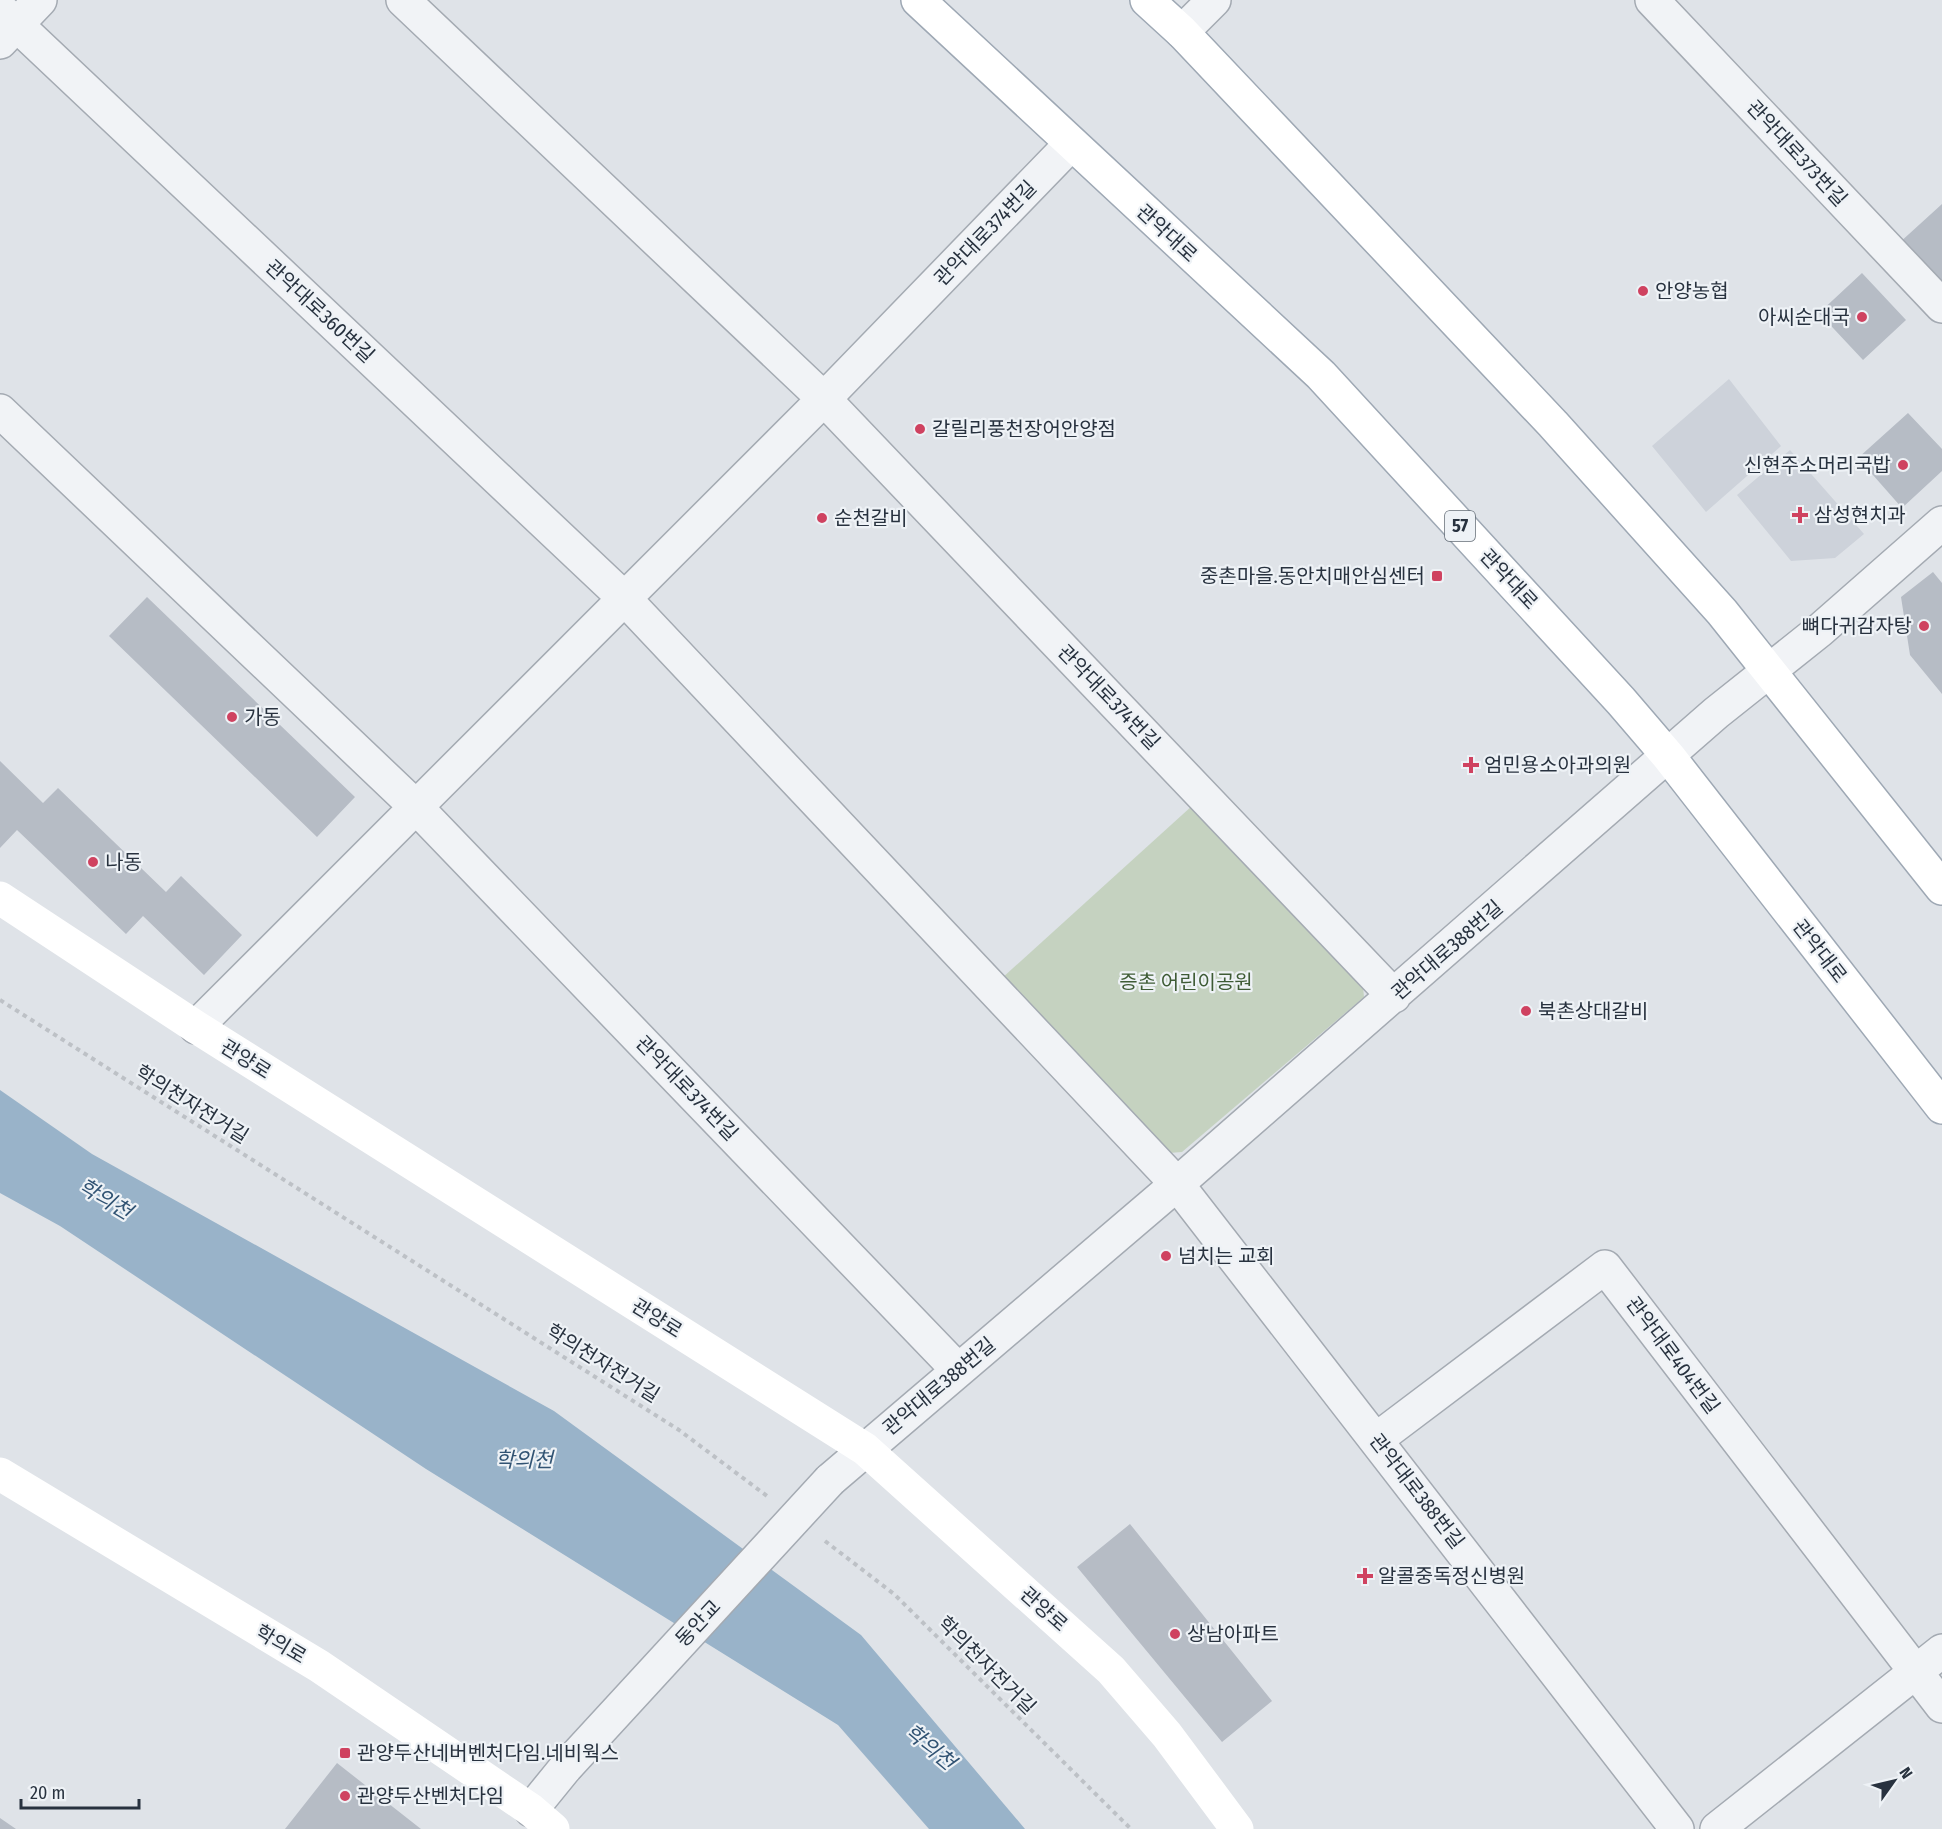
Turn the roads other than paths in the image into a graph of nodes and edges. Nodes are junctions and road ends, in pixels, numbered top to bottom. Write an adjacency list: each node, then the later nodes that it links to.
1 (40, 0): 7 (street, 관악대로360번길)
2 (403, 0): 11 (street)
3 (918, 0): 9 (main road, 관악대로 / 57)
4 (1147, 0): 8 (main road)
5 (1214, 0): 8 (street)
6 (1652, 0): 10 (street, 관악대로373번길)
7 (6, 25): 14 (street, 관악대로360번길)
8 (1182, 33): 15 (main road)
9 (1071, 144): 11 (street, 관악대로374번길); 16 (main road, 관악대로 / 57)
10 (1942, 306)
11 (824, 399): 14 (street, 관악대로374번길); 20 (street, 관악대로374번길)
12 (0, 411): 17 (street)
13 (1942, 523): 15 (street, 관악대로388번길)
14 (624, 598): 17 (street, 관악대로374번길); 23 (street)
15 (1770, 670): 16 (street, 관악대로388번길); 18 (main road)
16 (1668, 757): 20 (street, 관악대로388번길); 22 (main road, 관악대로 / 57)
17 (415, 806): 21 (street, 관악대로374번길); 24 (street, 관악대로374번길)
18 (1942, 888)
19 (0, 898): 21 (main road, 관양로)
20 (1394, 996): 23 (street, 관악대로388번길)
21 (196, 1027): 26 (main road, 관양로)
22 (1942, 1107)
23 (1177, 1184): 24 (street, 관악대로388번길); 25 (street, 관악대로388번길)
24 (958, 1370): 26 (street, 관악대로388번길)
25 (1377, 1439): 30 (street, 관악대로404번길); 34 (street, 관악대로388번길)
26 (865, 1449): 28 (street, 관악대로388번길); 33 (main road, 관양로)
27 (0, 1474): 32 (main road, 학의로)
28 (830, 1480): 32 (street, 동안교, bridge)
29 (1942, 1651): 30 (street)
30 (1915, 1671): 31 (street, 관악대로404번길); 35 (street)
31 (1942, 1706)
32 (542, 1820)
33 (1237, 1829)
34 (1677, 1829)
35 (1718, 1829)

